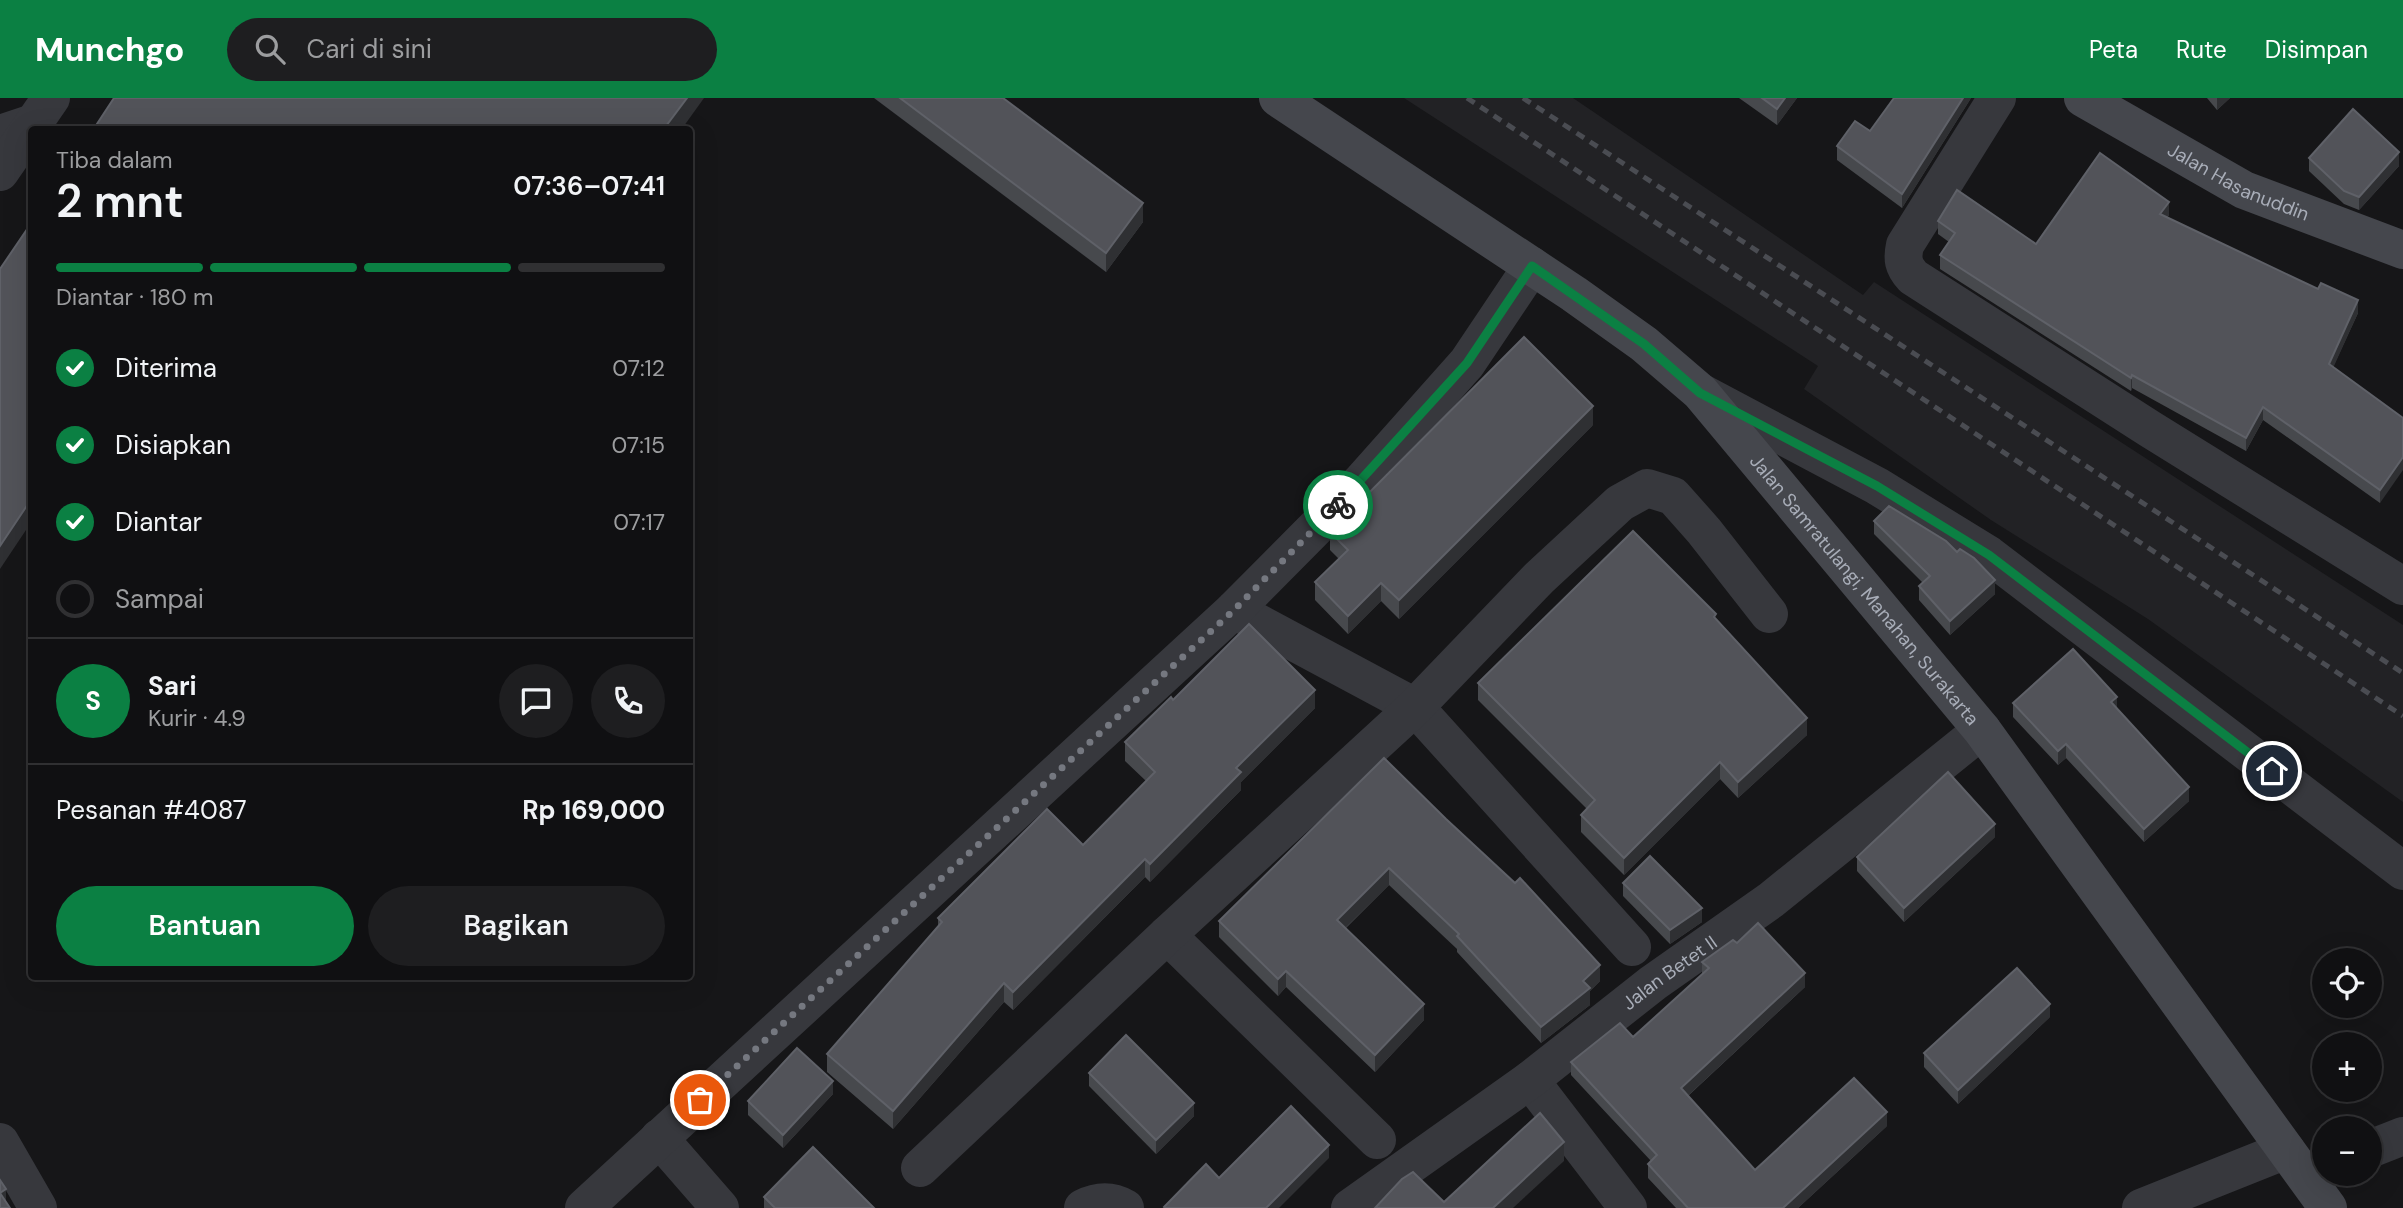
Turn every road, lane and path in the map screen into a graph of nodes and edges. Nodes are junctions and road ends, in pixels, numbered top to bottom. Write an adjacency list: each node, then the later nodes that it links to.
1 (1278, 98): 7 (main road, Jalan Samratulangi, Manahan, Surakarta)
2 (1997, 98): 9 (street)
3 (2083, 98): 6 (main road, Jalan Hasanuddin)
4 (28, 118): 5 (street)
5 (0, 172)
6 (2403, 250)
7 (1532, 266): 8 (main road, Jalan Samratulangi, Manahan, Surakarta); 10 (street)
8 (1700, 393): 13 (main road, Jalan Samratulangi, Manahan, Surakarta); 14 (street)
9 (2399, 575)
10 (1234, 610): 12 (street); 19 (street)
11 (1769, 614): 12 (street)
12 (1415, 707): 15 (street); 16 (street)
13 (1982, 730): 17 (street, Jalan Betet II); 23 (main road, Jalan Samratulangi, Manahan, Surakarta)
14 (2403, 871)
15 (1167, 936): 20 (street); 24 (street)
16 (1632, 947)
17 (1530, 1080): 30 (street, Jalan Betet II); 31 (street)
18 (2403, 1136): 22 (street)
19 (659, 1138): 26 (street); 27 (street)
20 (1377, 1140)
21 (0, 1142): 25 (street)
22 (2382, 1144)
23 (2304, 1163): 32 (street); 33 (main road, Jalan Samratulangi, Manahan, Surakarta)
24 (920, 1168)
25 (38, 1208)
26 (584, 1208)
27 (720, 1208)
28 (1083, 1208): 29 (street)
29 (1125, 1208)
30 (1350, 1208)
31 (1628, 1208)
32 (2141, 1208)
33 (2328, 1208)

